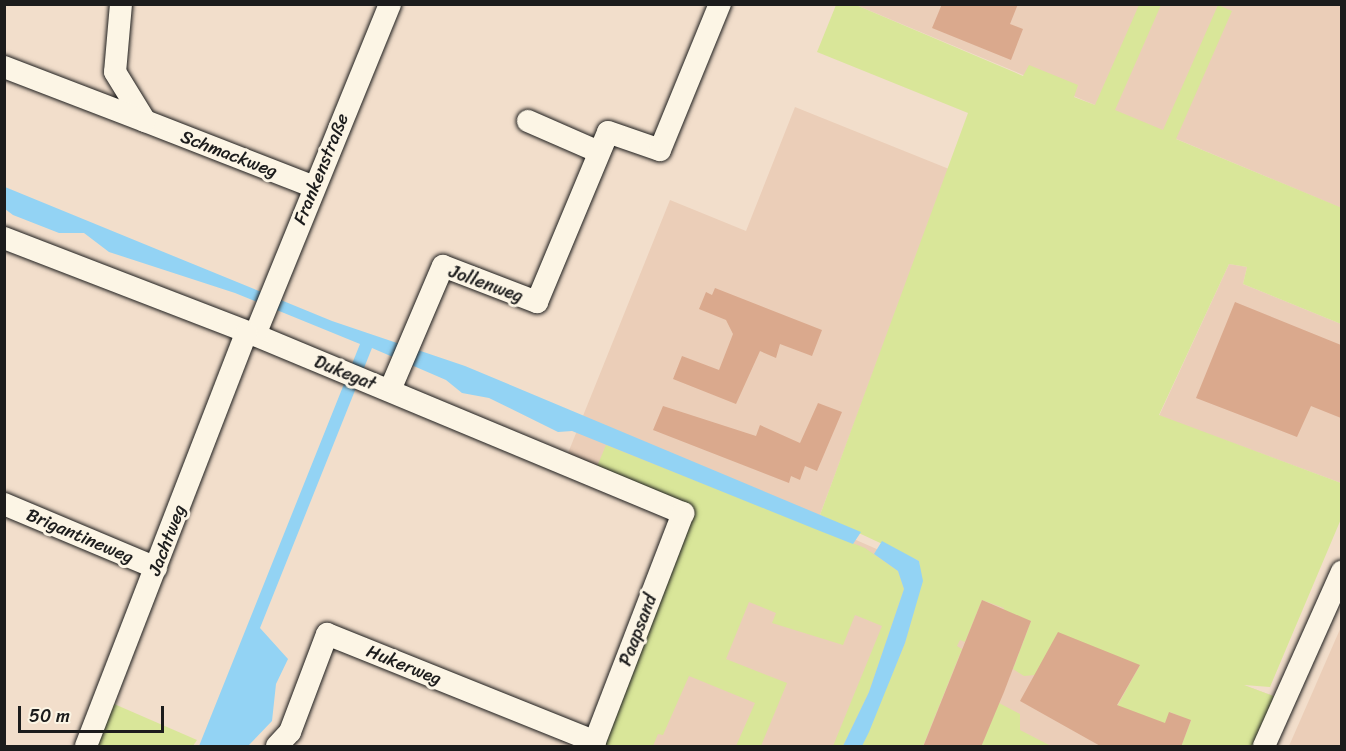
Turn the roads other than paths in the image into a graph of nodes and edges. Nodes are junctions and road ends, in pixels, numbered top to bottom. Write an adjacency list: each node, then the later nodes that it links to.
1 (121, 4): 5 (street)
2 (390, 4): 8 (street, Frankenstraße)
3 (720, 4): 7 (street, Jollenweg)
4 (4, 67): 5 (street, Schmackweg)
5 (145, 121): 8 (street, Schmackweg)
6 (528, 121): 7 (street)
7 (599, 152): 11 (street, Jollenweg)
8 (312, 186): 10 (street, Frankenstraße)
9 (4, 238): 10 (street, Dukegat)
10 (250, 334): 11 (street, Dukegat); 14 (street, Jachtweg)
11 (382, 387): 13 (street, Dukegat)
12 (4, 504): 14 (street, Brigantineweg)
13 (683, 513): 16 (street, Paapsand)
14 (156, 568): 17 (street, Jachtweg)
15 (1341, 572): 19 (street)
16 (594, 744): 18 (street, Hukerweg)
17 (86, 747)
18 (278, 747)
19 (1264, 747)

